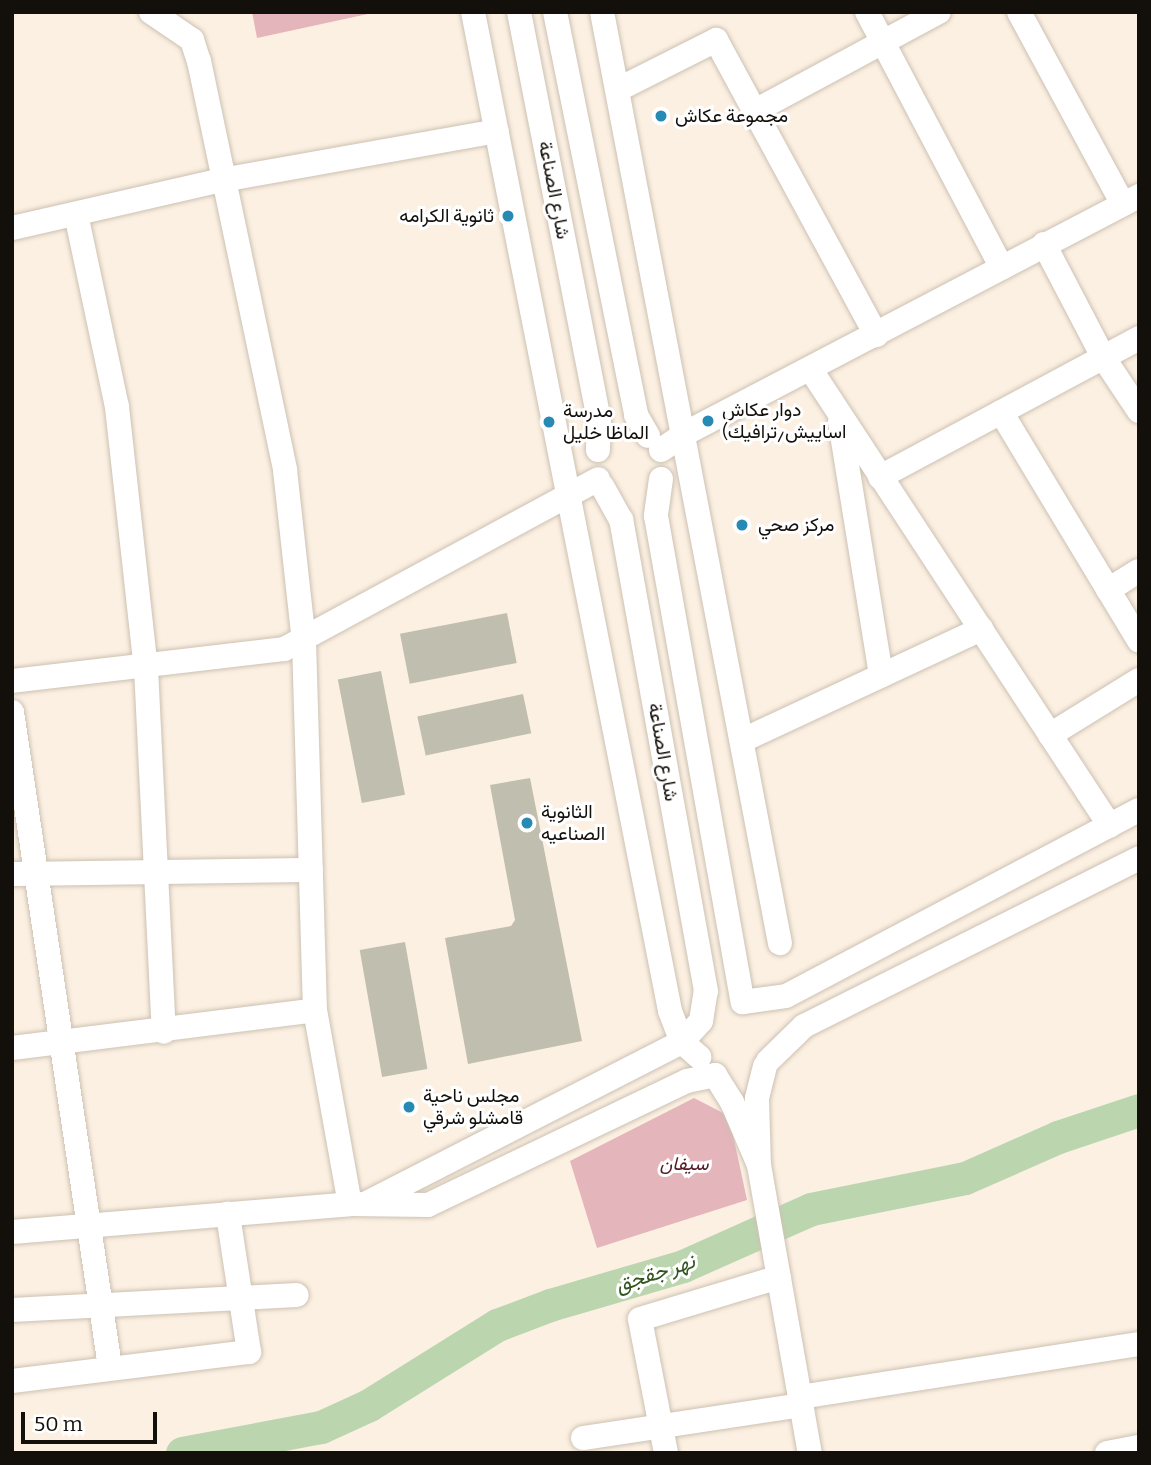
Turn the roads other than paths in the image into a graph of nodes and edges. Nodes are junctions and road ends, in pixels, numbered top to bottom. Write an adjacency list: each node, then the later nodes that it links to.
1 (151, 12): 13 (street)
2 (473, 12): 12 (street)
3 (519, 12): 28 (street, شارع الصناعة)
4 (555, 12): 27 (street)
5 (602, 12): 10 (street)
6 (867, 12): 9 (street)
7 (939, 12): 9 (street)
8 (1019, 12): 14 (street)
9 (883, 42): 11 (street); 18 (street)
10 (618, 89): 11 (street); 26 (street)
11 (753, 112): 19 (street)
12 (496, 131): 13 (street); 32 (street)
13 (222, 180): 15 (street); 36 (street)
14 (1131, 200): 17 (street)
15 (76, 214): 16 (street); 38 (street)
16 (12, 228)
17 (1044, 244): 18 (street); 21 (street)
18 (1002, 268): 19 (street)
19 (876, 335): 22 (street)
20 (1139, 338): 21 (street)
21 (1103, 357): 24 (street); 25 (street)
22 (811, 370): 23 (street); 26 (street)
23 (838, 411): 29 (street); 39 (street)
24 (1139, 411)
25 (1001, 412): 29 (street); 34 (street)
26 (686, 433): 27 (street); 44 (street)
27 (655, 443): 28 (street); 30 (street)
28 (598, 450): 31 (street)
29 (880, 477): 35 (street)
30 (661, 479): 31 (street); 53 (street)
31 (601, 483): 32 (street); 55 (street, شارع الصناعة)
32 (568, 494): 36 (street); 59 (street)
33 (1139, 571): 34 (street)
34 (1108, 590): 37 (street)
35 (981, 629): 39 (street); 43 (street)
36 (304, 640): 38 (street); 48 (street)
37 (1139, 641)
38 (146, 668): 41 (street); 49 (street)
39 (881, 676): 44 (street)
40 (1139, 680): 43 (street)
41 (12, 681)
42 (12, 712): 51 (street)
43 (1050, 735): 46 (street)
44 (743, 740): 52 (street)
45 (1139, 810): 46 (street)
46 (1110, 826): 53 (street)
47 (1139, 858): 60 (street)
48 (311, 870): 49 (street); 54 (street)
49 (158, 873): 51 (street); 56 (street)
50 (12, 874): 51 (street)
51 (37, 874): 57 (street)
52 (780, 943)
53 (743, 1002): 55 (street); 60 (street)
54 (316, 1010): 56 (street); 62 (street)
55 (701, 1021): 59 (street)
56 (164, 1032): 57 (street)
57 (62, 1044): 58 (street); 64 (street)
58 (12, 1048)
59 (698, 1058): 60 (street); 61 (street); 62 (street); 62 (street)
60 (767, 1064): 61 (street)
61 (759, 1164): 66 (street)
62 (358, 1204): 63 (street)
63 (228, 1214): 64 (street); 68 (street)
64 (89, 1228): 65 (street); 69 (street)
65 (12, 1232)
66 (778, 1270): 74 (street); 75 (street)
67 (297, 1295): 68 (street)
68 (244, 1298): 69 (street); 72 (street)
69 (103, 1305): 70 (street); 72 (street)
70 (12, 1310)
71 (1139, 1344): 74 (street)
72 (110, 1367): 73 (street)
73 (12, 1381)
74 (801, 1401): 75 (street); 79 (street)
75 (661, 1426): 76 (street); 78 (street)
76 (583, 1438)
77 (1139, 1447): 80 (street)
78 (666, 1453)
79 (810, 1453)
80 (1107, 1453)

